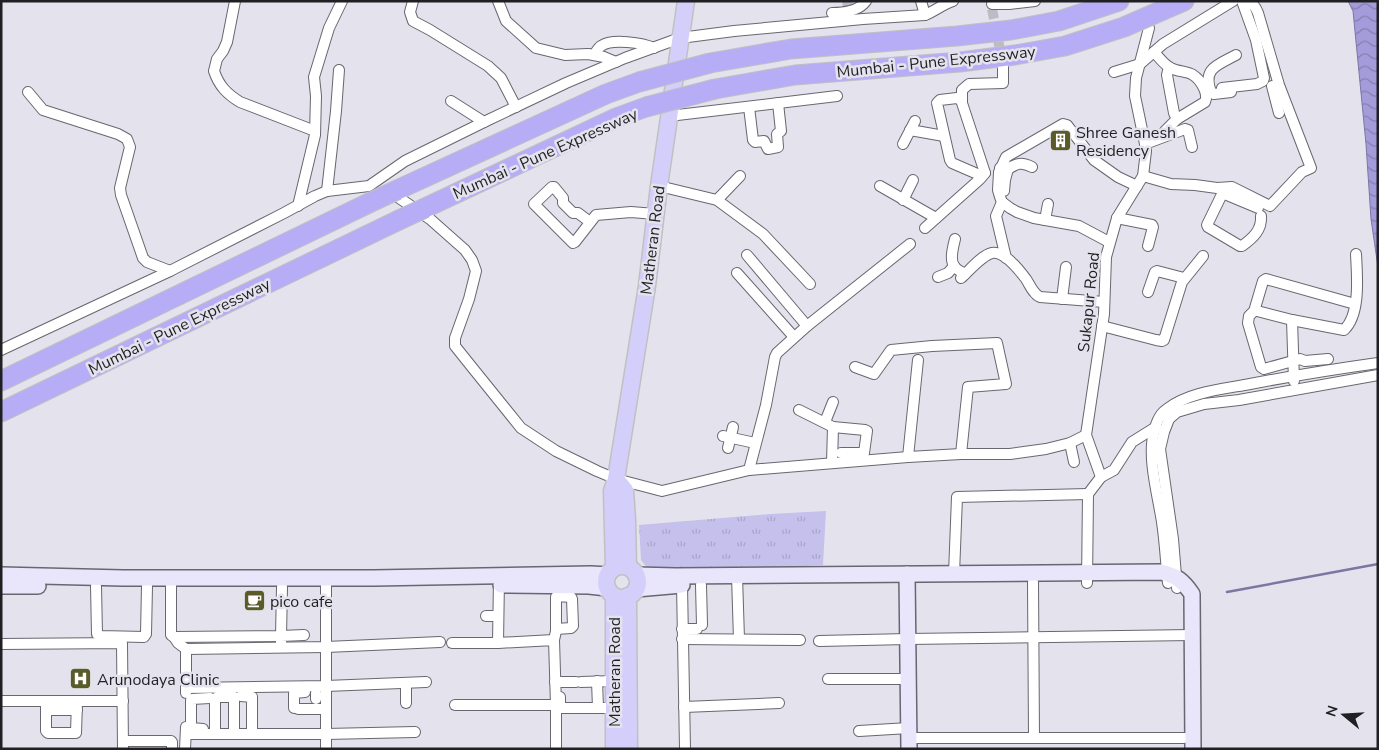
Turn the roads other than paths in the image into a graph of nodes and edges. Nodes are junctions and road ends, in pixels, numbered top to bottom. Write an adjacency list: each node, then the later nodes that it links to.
1 (235, 1): 44 (street)
2 (342, 1): 44 (street)
3 (413, 1): 38 (street)
4 (498, 1): 23 (street)
5 (686, 1): 20 (main road, Matheran Road)
6 (866, 1): 17 (street)
7 (921, 1): 18 (street)
8 (953, 1): 18 (street)
9 (1035, 1): 15 (street)
10 (1119, 1): 104 (highway, Mumbai - Pune Expressway, bridge)
11 (1184, 1): 108 (highway, Mumbai - Pune Expressway, bridge)
12 (1233, 1): 22 (street)
13 (1242, 1): 32 (street)
14 (1249, 1): 31 (street)
15 (989, 5)
16 (832, 14): 17 (street)
17 (848, 14): 18 (street); 20 (street)
18 (924, 15)
19 (1149, 28): 26 (street, Sukapur Road)
20 (680, 38): 21 (street); 41 (main road, Matheran Road)
21 (654, 48): 23 (street); 25 (street)
22 (1154, 52): 26 (street); 28 (street)
23 (594, 55): 25 (street)
24 (1236, 55): 31 (street)
25 (616, 62): 38 (street)
26 (1140, 64): 30 (street); 48 (street, Sukapur Road)
27 (1003, 65): 36 (street)
28 (1169, 67): 42 (street); 42 (street)
29 (339, 70): 60 (street)
30 (1114, 72)
31 (1276, 86): 40 (street); 59 (street)
32 (1222, 88)
33 (28, 92): 82 (street)
34 (837, 96): 37 (street)
35 (451, 101): 43 (street)
36 (962, 101): 46 (street); 52 (street)
37 (778, 103): 39 (street); 39 (street)
38 (516, 107): 43 (street)
39 (749, 107): 41 (street)
40 (1279, 113)
41 (669, 116): 57 (main road, Matheran Road)
42 (1177, 120): 45 (street)
43 (484, 122): 56 (street)
44 (315, 130): 64 (street)
45 (1165, 131)
46 (944, 136): 47 (street); 52 (street)
47 (903, 144)
48 (1145, 144): 49 (street); 55 (street, Sukapur Road)
49 (1192, 147)
50 (1032, 167): 51 (street)
51 (1002, 169): 52 (street); 55 (street); 61 (street)
52 (983, 175): 67 (street)
53 (740, 176): 65 (street)
54 (914, 180): 62 (street)
55 (1144, 181): 59 (street); 68 (street, Sukapur Road)
56 (376, 182): 60 (street); 122 (street)
57 (659, 186): 65 (street); 66 (main road, Matheran Road)
58 (880, 186): 62 (street)
59 (1224, 190): 59 (street)
60 (327, 191): 64 (street)
61 (1006, 199): 69 (street); 79 (street)
62 (903, 200): 67 (street)
63 (1048, 204): 69 (street)
64 (298, 206): 82 (street)
65 (722, 207): 86 (street)
66 (655, 214): 70 (street); 122 (main road, Matheran Road)
67 (936, 218): 71 (street)
68 (1117, 218): 73 (street, Sukapur Road); 75 (street)
69 (1056, 219): 73 (street)
70 (590, 222): 70 (street)
71 (925, 228)
72 (956, 240): 80 (street)
73 (1109, 242): 89 (street, Sukapur Road)
74 (910, 244): 93 (street)
75 (1148, 246)
76 (1356, 254): 90 (street)
77 (747, 255): 93 (street)
78 (1203, 256): 85 (street)
79 (1006, 258): 80 (street); 88 (street)
80 (954, 266): 84 (street)
81 (1066, 267): 88 (street)
82 (170, 271): 96 (street)
83 (737, 273): 95 (street)
84 (938, 277)
85 (1184, 278): 87 (street); 94 (street)
86 (810, 284)
87 (1148, 292)
88 (1062, 299): 89 (street)
89 (1104, 302): 94 (street, Sukapur Road)
90 (1356, 304): 91 (street); 92 (street)
91 (1256, 310): 92 (street); 99 (street)
92 (1292, 320): 99 (street)
93 (808, 326): 95 (street)
94 (1102, 326): 112 (street, Sukapur Road)
95 (794, 337): 113 (street)
96 (1, 350)
97 (1328, 359): 99 (street)
98 (918, 360): 117 (street)
99 (1294, 360): 103 (street)
100 (1378, 362): 103 (street)
101 (855, 367): 116 (street)
102 (1378, 374): 105 (street)
103 (1294, 376): 105 (street); 111 (street)
104 (1, 381)
105 (1295, 390): 130 (street)
106 (833, 402): 109 (street)
107 (799, 410): 109 (street)
108 (1, 412)
109 (829, 425): 115 (street); 119 (street)
110 (733, 427): 113 (street)
111 (1156, 427): 121 (street); 130 (street)
112 (1086, 434): 114 (street); 121 (street, Sukapur Road)
113 (755, 443): 120 (street)
114 (1070, 443): 116 (street); 118 (street)
115 (841, 453)
116 (961, 454): 117 (street)
117 (908, 457): 119 (street)
118 (1074, 462)
119 (832, 463): 120 (street)
120 (749, 470): 122 (street)
121 (1101, 477): 123 (street)
122 (616, 478): 132 (main road, Matheran Road)
123 (1088, 494): 124 (street); 126 (street)
124 (954, 574): 126 (street); 127 (street)
125 (1, 576): 131 (street)
126 (1087, 578): 130 (street); 133 (street)
127 (908, 579): 129 (street); 133 (street); 148 (street)
128 (499, 580): 131 (street); 132 (street); 142 (street)
129 (737, 580): 132 (street); 135 (street); 150 (street)
130 (1172, 581): 146 (street)
131 (326, 582): 140 (street); 157 (street)
132 (621, 582): 134 (street); 163 (main road, Matheran Road); 199 (main road, Matheran Road)
133 (1033, 582): 149 (street)
134 (682, 585): 135 (street); 143 (street)
135 (701, 585): 143 (street)
136 (1, 586): 137 (street)
137 (96, 586): 138 (street); 138 (street)
138 (146, 586): 139 (street)
139 (171, 586): 140 (street); 147 (street)
140 (282, 587): 145 (street)
141 (486, 616): 142 (street)
142 (498, 616): 155 (street)
143 (682, 634): 150 (street); 179 (street)
144 (304, 635): 145 (street)
145 (281, 636): 147 (street); 158 (street)
146 (1188, 636): 149 (street); 193 (street)
147 (174, 637): 159 (street)
148 (908, 638): 149 (street); 152 (street); 161 (street)
149 (1033, 638): 191 (street)
150 (739, 639): 151 (street)
151 (800, 640)
152 (818, 641)
153 (440, 642): 157 (street)
154 (452, 643): 155 (street)
155 (498, 643): 165 (street)
156 (1, 644): 172 (street)
157 (326, 647): 158 (street); 168 (street)
158 (281, 648): 159 (street)
159 (186, 649): 167 (street)
160 (828, 679): 161 (street)
161 (909, 679): 190 (street)
162 (597, 681): 163 (street); 165 (street); 180 (street)
163 (614, 681): 180 (main road, Matheran Road)
164 (426, 682): 166 (street)
165 (558, 682): 178 (street); 180 (street)
166 (406, 683): 168 (street); 174 (street)
167 (186, 688): 170 (street); 182 (street)
168 (321, 693): 169 (street); 181 (street); 181 (street)
169 (236, 694): 170 (street); 183 (street); 185 (street); 186 (street)
170 (203, 695): 182 (street)
171 (1, 701): 175 (street)
172 (123, 701): 176 (street); 192 (street)
173 (779, 702): 179 (street)
174 (406, 704)
175 (46, 705): 176 (street); 176 (street)
176 (77, 705)
177 (455, 705): 178 (street)
178 (556, 705): 197 (street)
179 (684, 707): 200 (street)
180 (606, 708): 198 (main road, Matheran Road)
181 (326, 709): 189 (street)
182 (188, 714): 185 (street); 188 (street)
183 (234, 730): 185 (street); 186 (street)
184 (859, 731): 190 (street)
185 (215, 732): 186 (street); 188 (street)
186 (252, 732): 189 (street)
187 (415, 732): 189 (street)
188 (186, 734): 195 (street)
189 (326, 734): 196 (street)
190 (909, 738): 191 (street)
191 (1031, 742): 193 (street)
192 (125, 745): 194 (street)
193 (1187, 745)
194 (172, 749)
195 (186, 749)
196 (326, 749)
197 (556, 749)
198 (614, 749)
199 (629, 749)
200 (685, 749)

